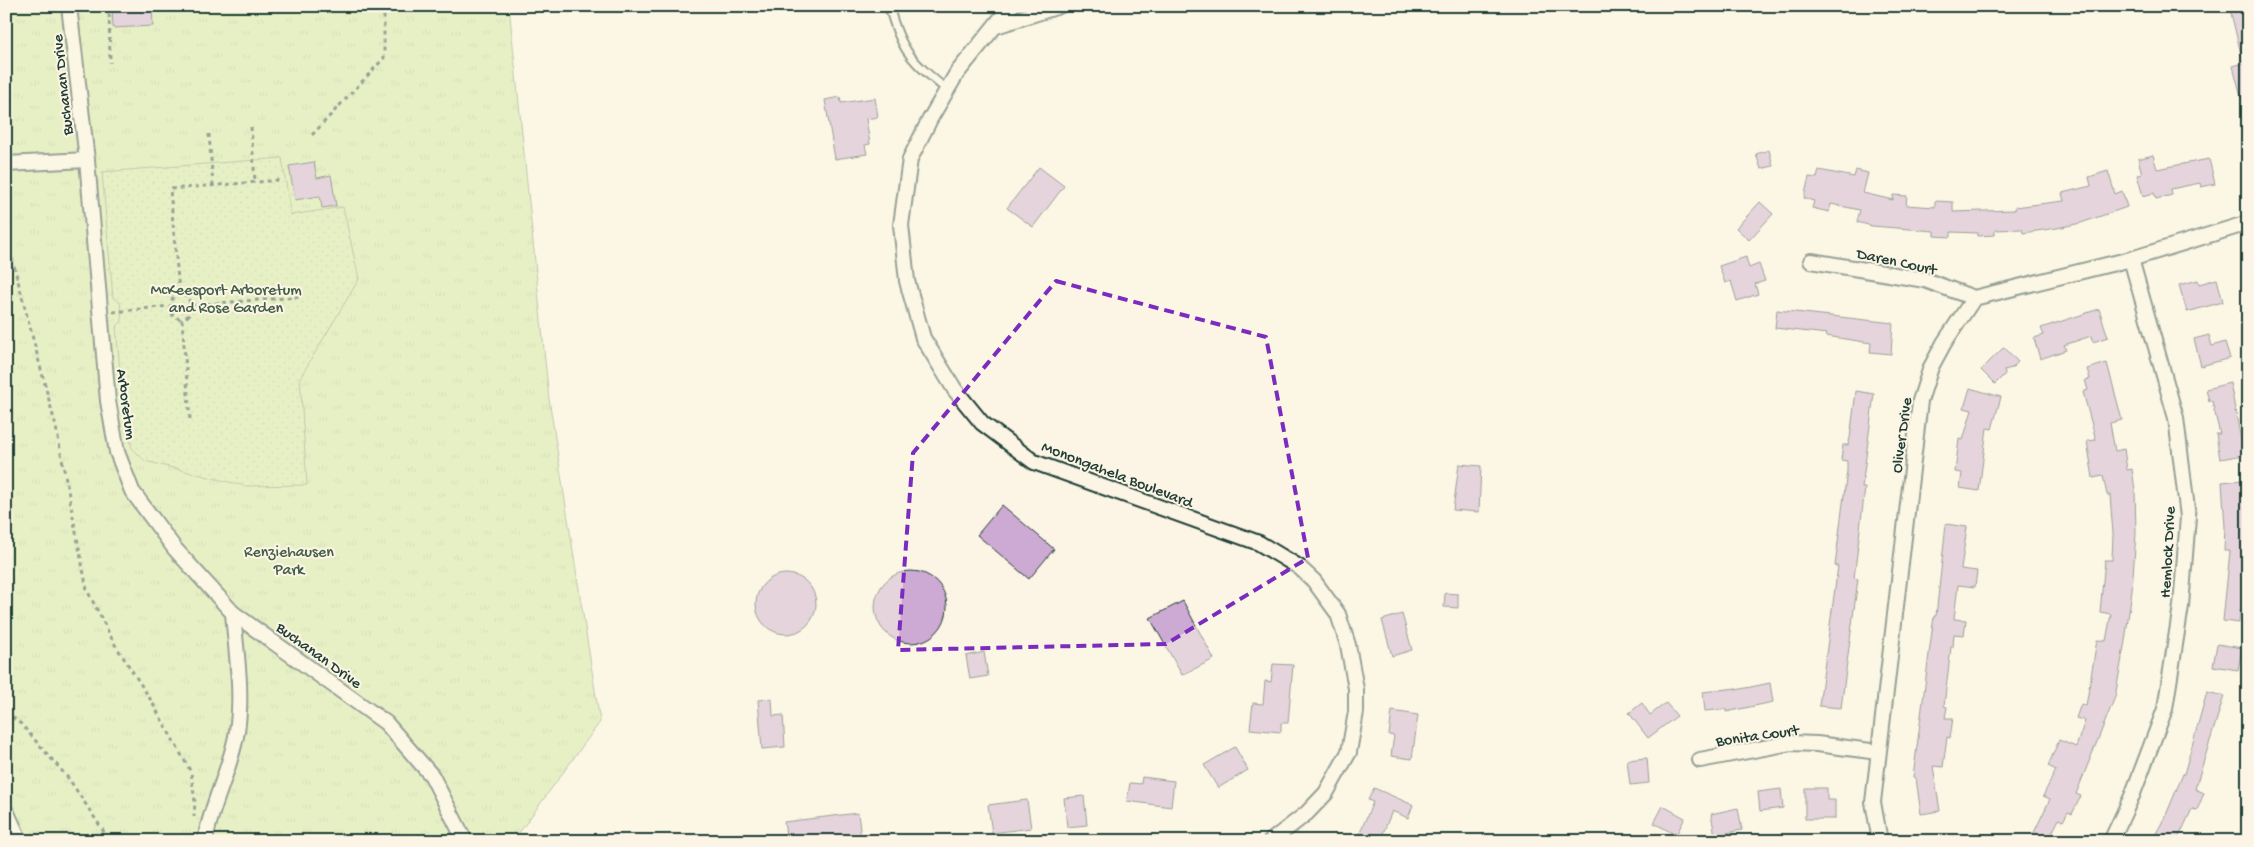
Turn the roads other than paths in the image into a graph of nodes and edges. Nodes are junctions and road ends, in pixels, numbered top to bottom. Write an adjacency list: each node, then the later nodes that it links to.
1 (69, 6): 7 (street, Buchanan Drive)
2 (889, 6): 6 (lane)
3 (1011, 6): 5 (street, Monongahela Boulevard)
4 (1059, 6): 5 (street)
5 (996, 26): 6 (street, Monongahela Boulevard)
6 (947, 90): 20 (street, Monongahela Boulevard)
7 (87, 160): 8 (street); 13 (street, Arboretum)
8 (6, 164)
9 (2248, 223): 10 (street)
10 (2131, 259): 12 (street); 22 (street, Hemlock Drive)
11 (1811, 261): 12 (street, Daren Court)
12 (1974, 298): 14 (street, Oliver Drive)
13 (233, 613): 18 (street); 19 (street, Buchanan Drive)
14 (1878, 752): 15 (street, Bonita Court); 21 (street, Oliver Drive)
15 (1700, 760)
16 (6, 812): 17 (street)
17 (20, 841)
18 (205, 841)
19 (465, 841)
20 (1271, 841)
21 (1880, 841)
22 (2111, 841)

